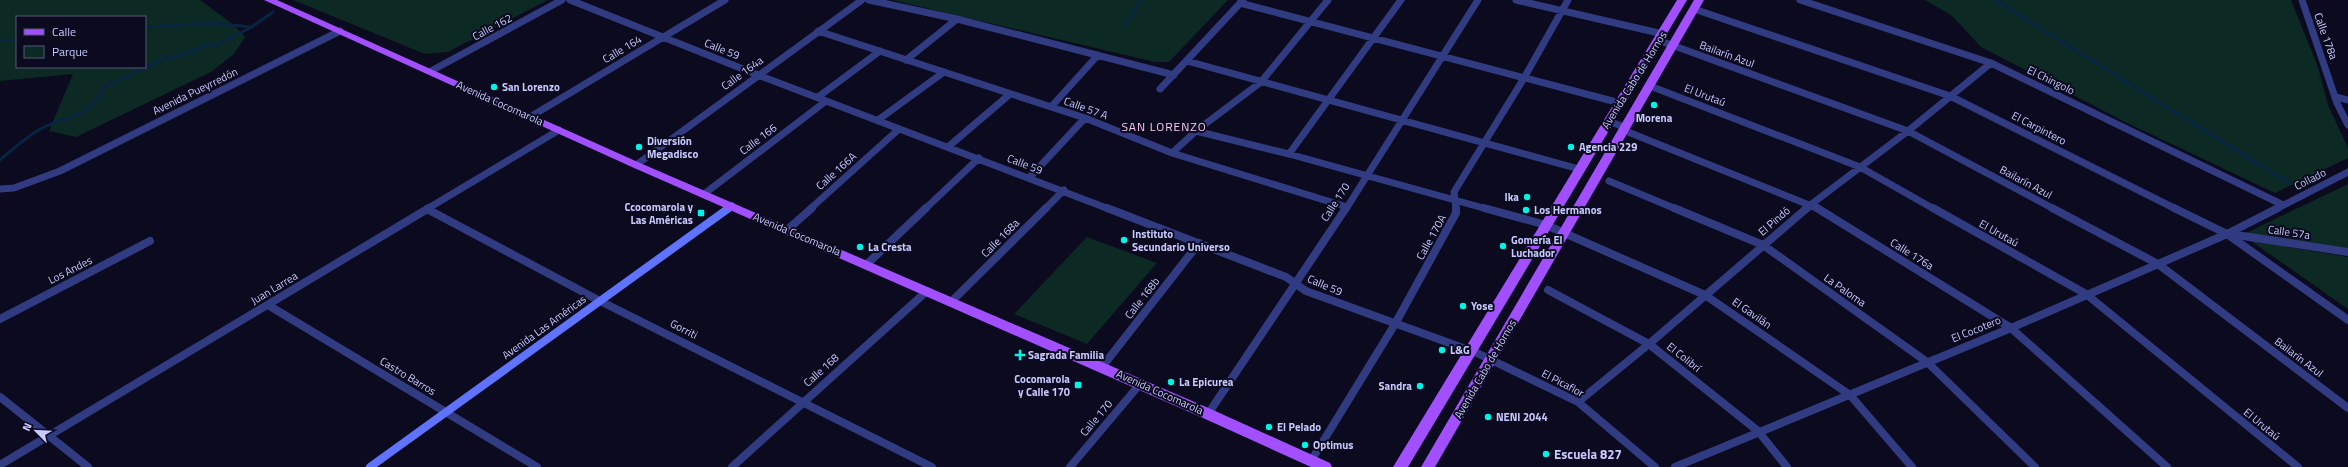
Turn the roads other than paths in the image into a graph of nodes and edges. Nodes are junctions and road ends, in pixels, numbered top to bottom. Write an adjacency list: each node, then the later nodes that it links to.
1 (269, 0): 20 (main road, Avenida Cocomarola)
2 (562, 0): 32 (street, Calle 162)
3 (570, 0): 22 (street, Calle 59)
4 (724, 0): 22 (street, Calle 164)
5 (862, 0): 21 (street, Calle 164a)
6 (869, 0): 18 (street)
7 (1328, 0): 19 (street)
8 (1402, 0): 24 (street)
9 (1478, 0): 28 (street, Calle 170)
10 (1516, 0): 17 (street, Bailarín Azul)
11 (1568, 0): 17 (street, Calle 170A)
12 (1682, 0): 23 (main road, Avenida Cabo de Hornos)
13 (1800, 0): 31 (street, El Chingolo)
14 (2302, 0): 43 (street, Calle 178a)
15 (1242, 1): 19 (street); 30 (street)
16 (1697, 4): 25 (main road, Avenida Cabo de Hornos); 41 (street, El Carpintero)
17 (1562, 10): 23 (street, Bailarín Azul); 36 (street, Calle 170A)
18 (957, 19): 27 (street); 29 (street)
19 (1311, 23): 24 (street); 37 (street)
20 (340, 31): 32 (main road, Avenida Cocomarola); 72 (street, Avenida Pueyrredón)
21 (818, 32): 26 (street, Calle 57 A); 34 (street, Calle 164a)
22 (663, 37): 34 (street, Calle 59); 49 (street, Calle 164)
23 (1661, 37): 25 (street, Bailarín Azul); 47 (main road, Avenida Cabo de Hornos)
24 (1371, 39): 28 (street); 44 (street)
25 (1674, 46): 38 (main road, Avenida Cabo de Hornos); 58 (street, Bailarín Azul)
26 (880, 51): 29 (street, Calle 57 A); 42 (street)
27 (1098, 55): 35 (street); 48 (street)
28 (1443, 58): 36 (street); 52 (street, Calle 170)
29 (906, 60): 33 (street, Calle 57 A)
30 (1187, 61): 35 (street); 37 (street)
31 (1991, 63): 41 (street, El Pindó); 77 (street, El Chingolo)
32 (431, 71): 49 (main road, Avenida Cocomarola)
33 (944, 72): 40 (street, Calle 57 A); 51 (street)
34 (758, 75): 42 (street, Calle 59); 65 (street, Calle 164a)
35 (1174, 75): 39 (street)
36 (1524, 78): 47 (street); 60 (street, Calle 170A)
37 (1261, 82): 44 (street); 59 (street)
38 (1650, 86): 57 (main road, Avenida Cabo de Hornos); 66 (street, El Urutaú)
39 (1160, 89)
40 (1010, 94): 48 (street, Calle 57 A); 61 (street)
41 (1950, 96): 58 (street, El Pindó); 84 (street, El Carpintero)
42 (818, 97): 46 (street, Calle 59)
43 (2336, 97): 45 (street); 54 (street, Calle 178a)
44 (1329, 100): 52 (street); 63 (street)
45 (2348, 100)
46 (826, 101): 51 (street, Calle 59); 74 (street, Calle 166)
47 (1620, 103): 53 (main road, Avenida Cabo de Hornos)
48 (1051, 107): 50 (street, Calle 57 A)
49 (530, 117): 56 (main road, Avenida Cocomarola)
50 (1085, 118): 62 (street, Calle 57 A); 70 (street)
51 (878, 120): 55 (street, Calle 59)
52 (1403, 120): 60 (street); 69 (street, Calle 170)
53 (1609, 121): 57 (street, Calle 176a); 67 (main road, Avenida Cabo de Hornos)
54 (2348, 125)
55 (899, 129): 61 (street, Calle 59); 82 (street, Calle 166A)
56 (559, 130): 65 (main road, Avenida Cocomarola); 80 (street, Juan Larrea)
57 (1622, 130): 76 (street, Calle 176a); 83 (main road, Avenida Cabo de Hornos)
58 (1908, 131): 66 (street, El Pindó); 89 (street, Bailarín Azul)
59 (1196, 132): 62 (street); 63 (street, El Gavilán)
60 (1485, 142): 67 (street); 75 (street, Calle 170A)
61 (948, 147): 64 (street, Calle 59)
62 (1172, 154): 79 (street, Calle 57 A)
63 (1289, 154): 69 (street, El Gavilán)
64 (979, 158): 70 (street, Calle 59); 90 (street)
65 (636, 165): 74 (main road, Avenida Cocomarola)
66 (1860, 167): 76 (street, El Pindó); 94 (street, El Urutaú)
67 (1579, 169): 81 (main road, Avenida Cabo de Hornos)
68 (2348, 172): 77 (street, Collado)
69 (1366, 176): 75 (street, El Gavilán); 79 (street, Calle 170)
70 (1030, 177): 73 (street, Calle 59)
71 (1609, 181): 87 (street, La Paloma)
72 (0, 189)
73 (1064, 190): 86 (street, Calle 59); 97 (street, Calle 168a)
74 (704, 194): 78 (main road, Avenida Cocomarola)
75 (1455, 200): 81 (street, El Gavilán); 101 (street, Calle 170A)
76 (1811, 204): 87 (street, El Pindó); 102 (street, Calle 176a)
77 (2283, 205): 84 (street, El Cocotero)
78 (732, 206): 82 (main road, Avenida Cocomarola); 96 (main road, Avenida Las Américas)
79 (1347, 207): 91 (street, Calle 170)
80 (427, 209): 96 (street, Gorriti); 98 (street, Juan Larrea)
81 (1546, 224): 83 (street, El Gavilán); 104 (main road, Avenida Cabo de Hornos)
82 (787, 230): 90 (main road, Avenida Cocomarola)
83 (1565, 233): 95 (street, El Gavilán); 105 (main road, Avenida Cabo de Hornos)
84 (2227, 234): 88 (street, Calle 57a); 89 (street, El Cocotero); 100 (street, El Carpintero)
85 (150, 241): 99 (street, Los Andes)
86 (1199, 243): 91 (street, Calle 59); 107 (street, Calle 168b)
87 (1763, 245): 95 (street, El Pindó); 106 (street, La Paloma)
88 (2348, 252)
89 (2158, 264): 94 (street, El Cocotero); 113 (street, Bailarín Azul)
90 (866, 265): 93 (main road, Avenida Cocomarola)
91 (1295, 283): 101 (street, Calle 59); 115 (street, Calle 170)
92 (1548, 290): 103 (street, El Colibrí)
93 (927, 291): 97 (main road, Avenida Cocomarola); 111 (street, Calle 168)
94 (2086, 294): 102 (street, El Cocotero); 135 (street, El Urutaú)
95 (1705, 295): 103 (street, El Pindó); 109 (street, El Gavilán)
96 (600, 301): 111 (street, Gorriti); 114 (main road, Avenida Las Américas)
97 (951, 302): 107 (main road, Avenida Cocomarola)
98 (268, 305): 114 (street, Castro Barros); 117 (street, Juan Larrea)
99 (0, 319)
100 (2348, 320)
101 (1395, 324): 104 (street, Calle 59); 118 (street, Calle 170A)
102 (2010, 328): 106 (street, El Cocotero); 134 (street, Calle 176a)
103 (1649, 344): 112 (street, El Pindó); 116 (street, El Colibrí)
104 (1470, 351): 105 (street, El Picaflor); 127 (main road, Avenida Cabo de Hornos)
105 (1491, 360): 112 (street, El Picaflor); 128 (main road, Avenida Cabo de Hornos)
106 (1927, 362): 109 (street, El Cocotero); 133 (street, La Paloma)
107 (1102, 367): 108 (main road, Avenida Cocomarola)
108 (1140, 384): 115 (main road, Avenida Cocomarola); 125 (street, Calle 170)
109 (1850, 395): 116 (street, El Cocotero); 132 (street, El Gavilán)
110 (0, 397): 117 (street)
111 (803, 402): 123 (street, Calle 168); 124 (street, Gorriti)
112 (1578, 402): 129 (street, El Picaflor)
113 (2348, 408)
114 (446, 412): 121 (main road, Avenida Las Américas); 122 (street, Castro Barros)
115 (1208, 414): 118 (main road, Avenida Cocomarola)
116 (1758, 431): 130 (street, El Cocotero); 131 (street, El Colibrí)
117 (50, 435): 119 (street, Juan Larrea); 120 (street)
118 (1311, 460): 126 (main road, Avenida Cocomarola)
119 (0, 465)
120 (88, 467)
121 (370, 467)
122 (537, 467)
123 (732, 467)
124 (932, 467)
125 (1070, 467)
126 (1325, 467)
127 (1400, 467)
128 (1428, 467)
129 (1655, 467)
130 (1675, 467)
131 (1787, 467)
132 (1912, 467)
133 (2035, 467)
134 (2167, 467)
135 (2298, 467)

